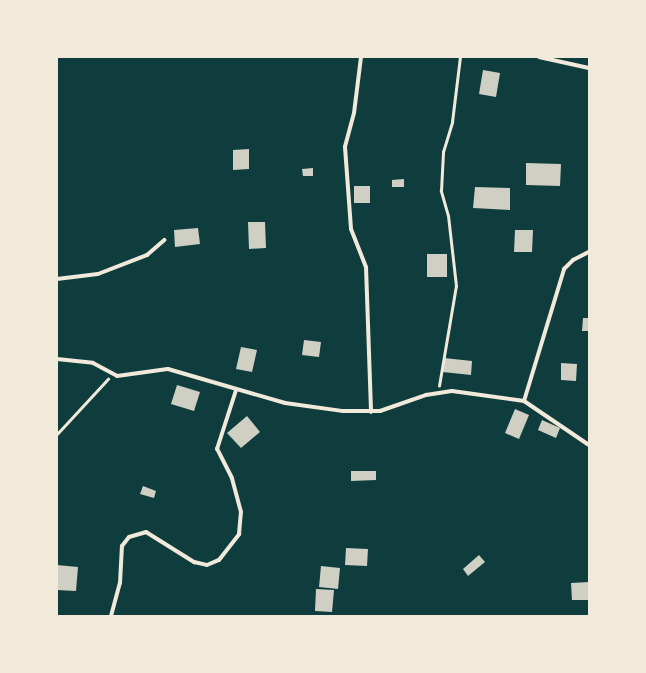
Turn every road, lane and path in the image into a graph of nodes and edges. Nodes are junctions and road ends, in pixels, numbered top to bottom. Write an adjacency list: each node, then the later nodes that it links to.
1 (361, 57): 13 (street)
2 (460, 57): 11 (path)
3 (539, 57): 4 (street)
4 (589, 68)
5 (164, 240): 7 (street)
6 (589, 252): 12 (street)
7 (57, 279)
8 (57, 359): 9 (street)
9 (113, 375): 10 (street); 14 (path)
10 (236, 390): 13 (street); 16 (street)
11 (438, 392): 12 (street); 13 (street)
12 (524, 401): 15 (street)
13 (371, 412)
14 (57, 434)
15 (589, 445)
16 (111, 616)

